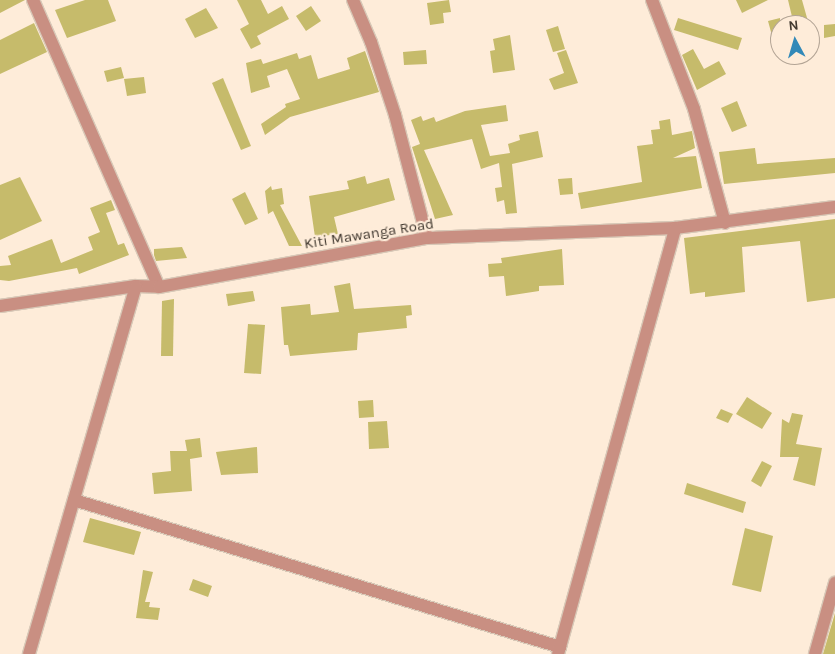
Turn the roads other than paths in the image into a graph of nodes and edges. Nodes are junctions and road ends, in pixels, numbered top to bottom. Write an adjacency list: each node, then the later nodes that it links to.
1 (33, 0): 9 (street)
2 (353, 0): 7 (street)
3 (652, 0): 5 (street)
4 (835, 207): 5 (street, Kiti Mawanga Road)
5 (725, 223): 6 (street, Kiti Mawanga Road)
6 (675, 228): 7 (street, Kiti Mawanga Road); 13 (street)
7 (427, 238): 9 (street, Kiti Mawanga Road)
8 (136, 286): 9 (street, Kiti Mawanga Road); 10 (street, Kiti Mawanga Road); 11 (street)
9 (159, 288)
10 (0, 306)
11 (74, 500): 13 (street); 14 (street)
12 (835, 583): 15 (street)
13 (559, 651)
14 (29, 654)
15 (815, 654)

